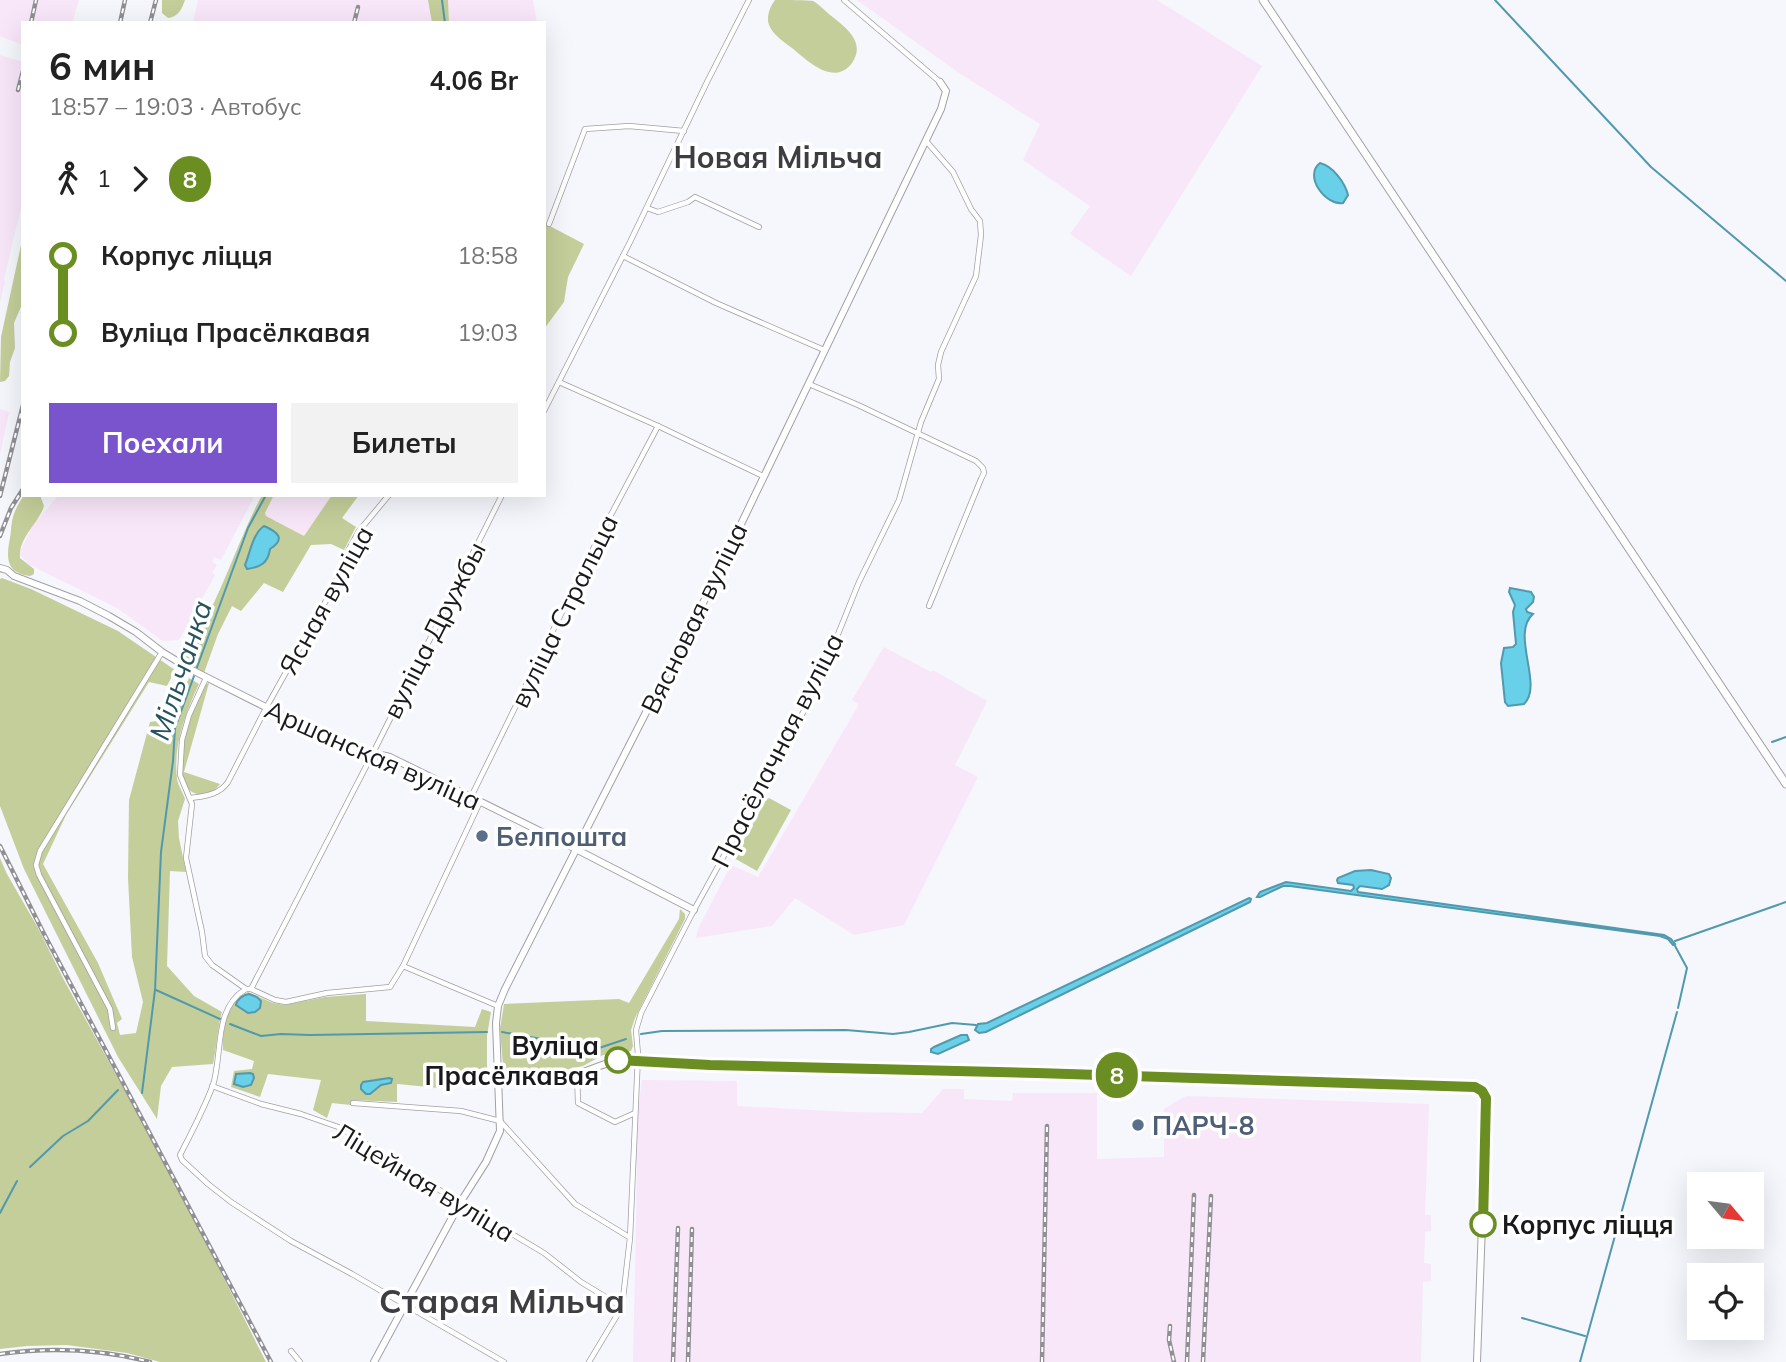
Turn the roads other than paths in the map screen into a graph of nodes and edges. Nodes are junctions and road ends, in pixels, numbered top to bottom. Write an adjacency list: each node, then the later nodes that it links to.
1 (749, 0): 5 (street)
2 (844, 0): 4 (street)
3 (1263, 0): 26 (main road)
4 (940, 82): 6 (street, Вясновая вуліца)
5 (684, 131): 7 (street); 8 (street)
6 (926, 141): 11 (street, Вясновая вуліца); 16 (street, Прасёлачная вуліца)
7 (647, 208): 9 (street); 10 (street)
8 (549, 224)
9 (759, 228)
10 (623, 256): 11 (street); 12 (street)
11 (824, 350): 13 (street, Вясновая вуліца)
12 (559, 382): 14 (street); 15 (street)
13 (808, 384): 16 (street); 17 (street, Вясновая вуліца)
14 (546, 407)
15 (658, 426): 17 (street); 27 (street, вуліца Стральца)
16 (919, 435): 21 (street); 31 (street, Прасёлачная вуліца)
17 (763, 476): 30 (street, Вясновая вуліца)
18 (387, 497): 24 (street, Ясная вуліца)
19 (501, 497): 25 (street, вуліца Дружбы)
20 (0, 568): 22 (street, Аршанская вуліца)
21 (929, 606)
22 (162, 652): 23 (street, Аршанская вуліца); 35 (street)
23 (204, 677): 24 (street, Аршанская вуліца); 28 (street)
24 (266, 708): 25 (street, Аршанская вуліца); 28 (street, Ясная вуліца)
25 (372, 755): 27 (street, Аршанская вуліца); 33 (street, вуліца Дружбы)
26 (1786, 784)
27 (471, 797): 29 (street, Аршанская вуліца)
28 (191, 798): 33 (street)
29 (480, 802): 30 (street, Аршанская вуліца); 32 (street)
30 (577, 850): 31 (street, Аршанская вуліца); 34 (street, Вясновая вуліца)
31 (694, 910): 36 (street, Прасёлачная вуліца)
32 (403, 966): 33 (street); 34 (street)
33 (248, 989): 39 (street, вуліца Дружбы)
34 (498, 1006): 38 (street, Вясновая вуліца)
35 (113, 1028)
36 (638, 1061): 37 (street); 41 (street, Прасёлачная вуліца); 52 (street)
37 (577, 1073): 38 (street); 41 (street)
38 (498, 1076): 42 (street, Вясновая вуліца)
39 (212, 1086): 43 (street, Ліцейная вуліца); 45 (street, вуліца Дружбы)
40 (353, 1103): 42 (street)
41 (635, 1113): 44 (street, Прасёлачная вуліца)
42 (500, 1121): 43 (street); 44 (street)
43 (460, 1203): 45 (street); 46 (street, Ліцейная вуліца)
44 (630, 1238): 46 (street, Прасёлачная вуліца)
45 (404, 1306): 49 (street); 50 (street)
46 (622, 1307): 51 (street)
47 (291, 1351): 48 (street)
48 (300, 1362)
49 (374, 1362)
50 (505, 1362)
51 (589, 1362)
52 (1477, 1362)

